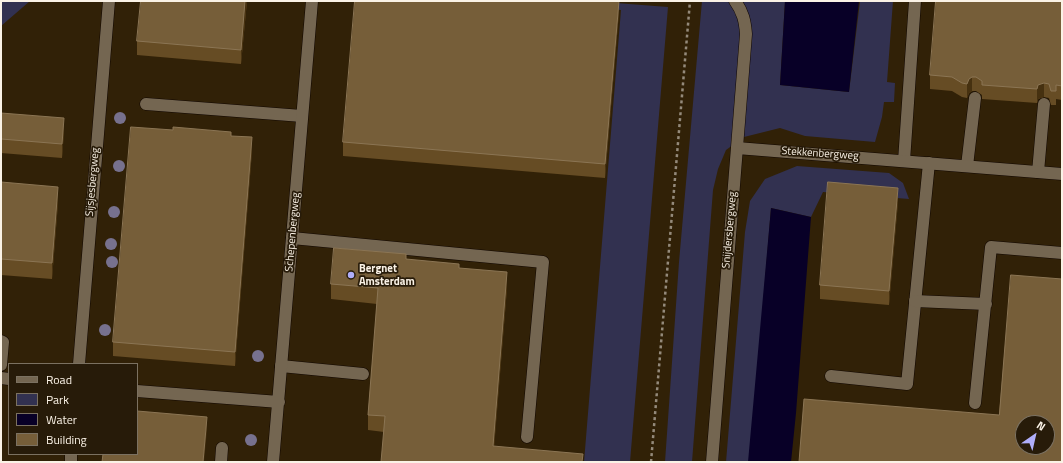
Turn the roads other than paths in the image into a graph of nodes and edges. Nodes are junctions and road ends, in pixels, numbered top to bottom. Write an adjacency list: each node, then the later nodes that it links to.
1 (109, 1): 20 (street, Sijsjesbergweg)
2 (312, 1): 8 (street, Schepenbergweg)
3 (735, 1): 9 (street, Snijdersbergweg)
4 (915, 1): 10 (street)
5 (975, 98): 12 (street)
6 (146, 104): 8 (street)
7 (1044, 104): 13 (street)
8 (302, 116): 15 (street, Schepenbergweg)
9 (737, 148): 10 (street, Stekkenbergweg); 32 (street, Snijdersbergweg)
10 (904, 161): 11 (street, Stekkenbergweg)
11 (928, 163): 12 (street, Stekkenbergweg); 17 (street)
12 (967, 166): 13 (street, Stekkenbergweg)
13 (1038, 172): 14 (street, Stekkenbergweg)
14 (1062, 174)
15 (292, 238): 22 (street, Schepenbergweg); 28 (street)
16 (1062, 253): 18 (street)
17 (915, 301): 18 (street); 24 (street)
18 (986, 304): 27 (street)
19 (1, 341): 21 (street)
20 (79, 363)
21 (1, 365)
22 (281, 366): 23 (street); 26 (street, Schepenbergweg)
23 (363, 374)
24 (831, 376)
25 (138, 391): 26 (street)
26 (279, 402): 31 (street, Schepenbergweg)
27 (975, 403)
28 (527, 437)
29 (222, 448): 30 (street)
30 (221, 462)
31 (273, 462)
32 (712, 462)

